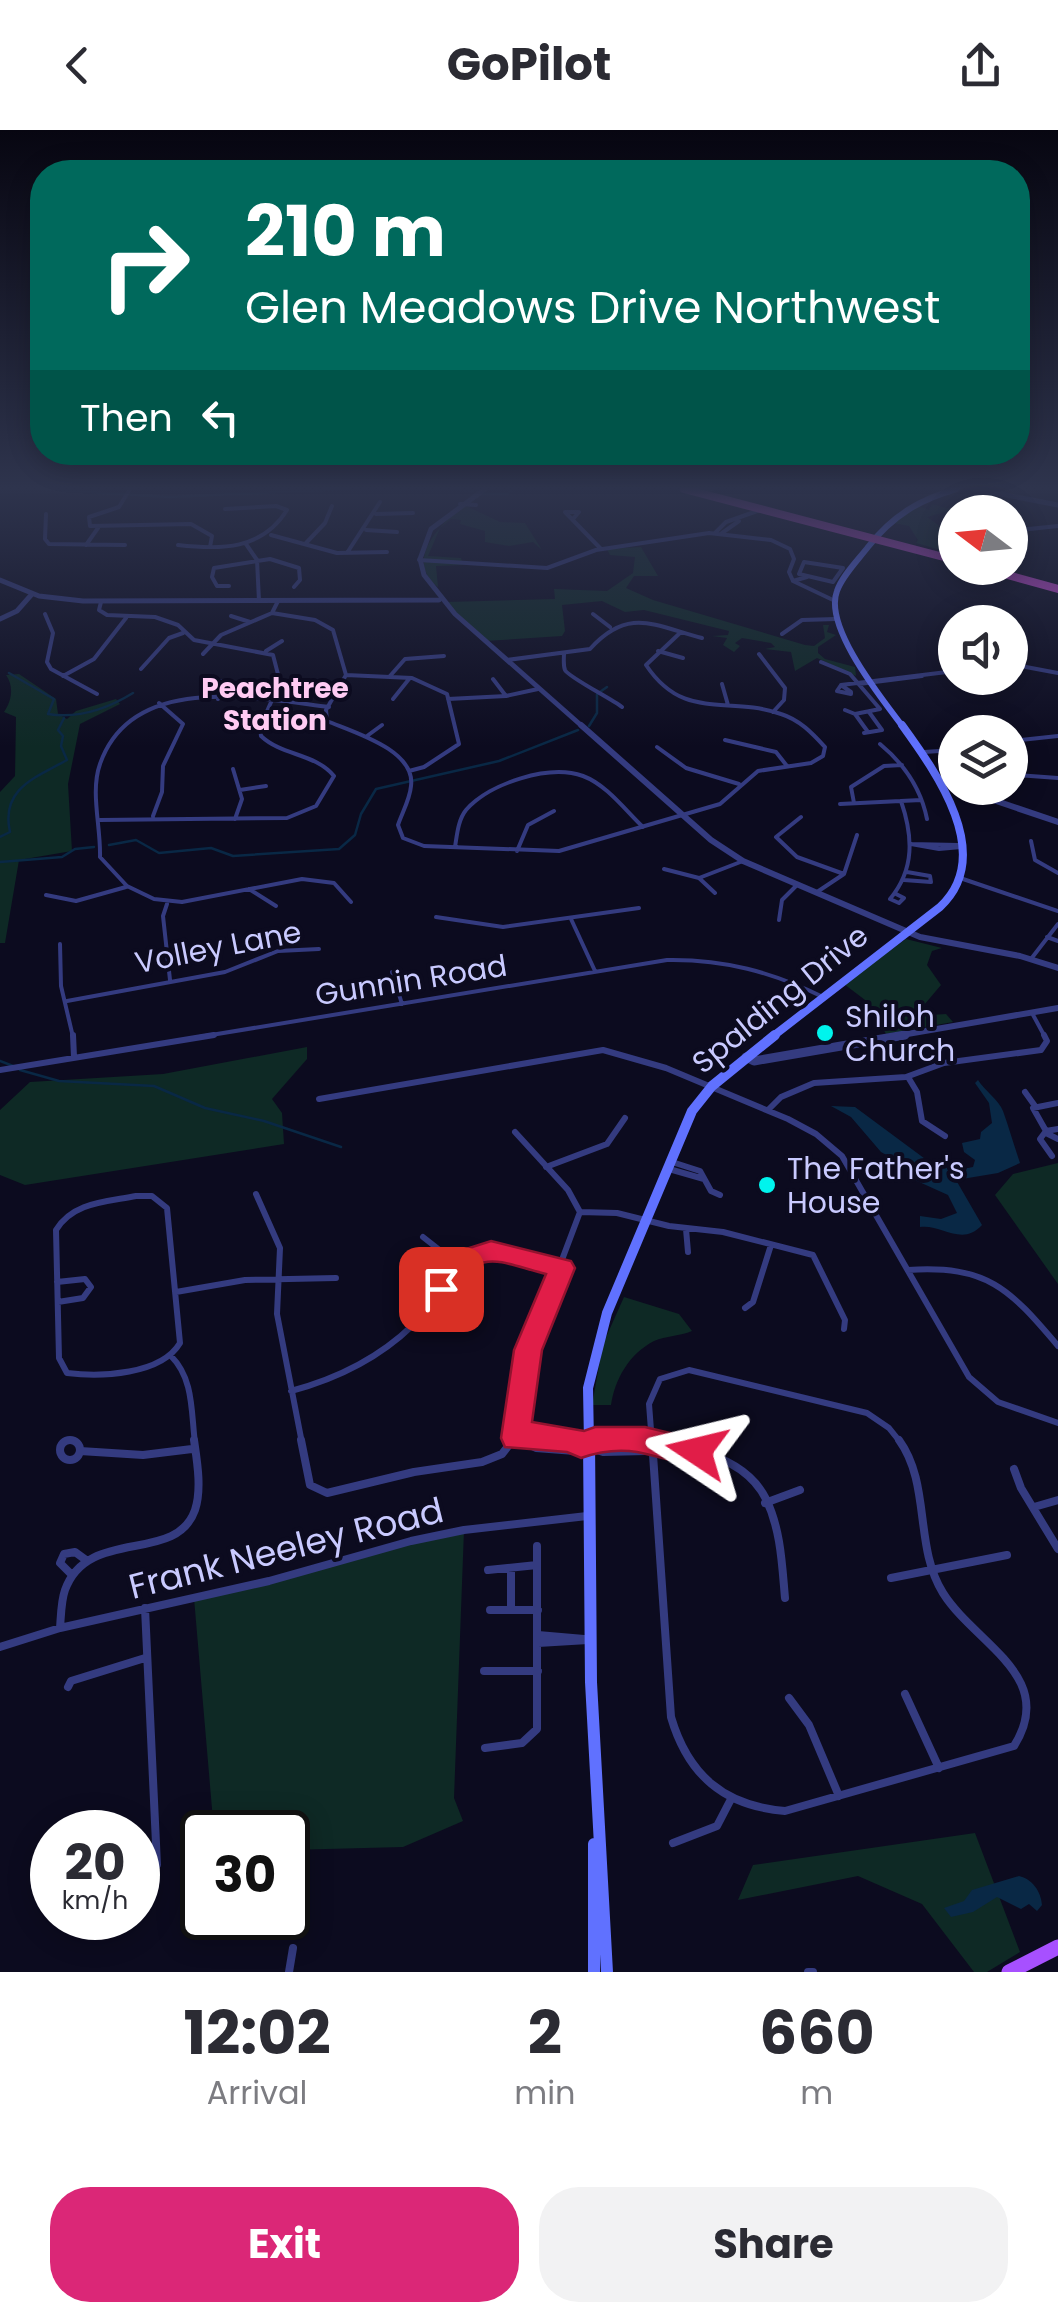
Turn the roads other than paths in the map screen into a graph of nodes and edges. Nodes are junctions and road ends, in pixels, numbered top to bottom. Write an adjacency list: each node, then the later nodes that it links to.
1 (212, 575): 15 (street)
2 (257, 575): 23 (street)
3 (299, 575): 16 (street)
4 (424, 575): 20 (street)
5 (789, 575): 13 (street)
6 (801, 575): 10 (street)
7 (838, 575): 10 (street)
8 (849, 575): 21 (main road)
9 (1028, 575): 14 (highway)
10 (806, 577): 13 (street)
11 (1028, 579): 14 (highway)
12 (0, 580): 19 (street)
13 (793, 582): 18 (street)
14 (1042, 582): 17 (highway)
15 (230, 586)
16 (294, 586)
17 (1058, 586)
18 (802, 587): 21 (street); 21 (street)
19 (32, 594): 26 (street); 33 (street)
20 (434, 594): 22 (street); 25 (street)
21 (834, 596): 32 (main road)
22 (440, 600): 25 (street); 49 (street)
23 (259, 601): 24 (street); 26 (street)
24 (278, 601): 25 (street); 27 (street)
25 (421, 601)
26 (101, 602): 31 (street)
27 (272, 613): 34 (street); 55 (street)
28 (45, 614): 56 (street)
29 (593, 614): 35 (street)
30 (231, 616): 34 (street)
31 (126, 617): 37 (street); 56 (street)
32 (836, 619): 38 (street); 61 (main road)
33 (0, 620)
34 (250, 622): 41 (street)
35 (610, 627): 36 (street); 44 (street)
36 (681, 632): 39 (street); 43 (street)
37 (182, 633): 41 (street); 52 (street)
38 (782, 634)
39 (702, 638)
40 (282, 641): 42 (street)
41 (212, 644): 42 (street); 45 (street)
42 (266, 651): 71 (street)
43 (658, 651): 48 (street); 74 (street)
44 (564, 653): 49 (street); 75 (street)
45 (202, 654)
46 (758, 654): 77 (street)
47 (444, 656): 57 (street)
48 (683, 658)
49 (507, 660): 65 (street)
50 (821, 662): 62 (street)
51 (1028, 667): 54 (street)
52 (140, 669)
53 (938, 673): 61 (street)
54 (1058, 673)
55 (346, 675): 57 (street); 73 (street)
56 (63, 676): 66 (street)
57 (390, 676): 59 (street)
58 (493, 678): 67 (street)
59 (409, 679): 69 (street); 70 (street)
60 (221, 681): 68 (street)
61 (872, 682): 62 (street); 88 (main road)
62 (856, 683): 64 (street); 78 (street)
63 (722, 684): 74 (street)
64 (844, 684)
65 (538, 690): 67 (street); 108 (street)
66 (97, 694)
67 (506, 696): 70 (street)
68 (218, 699): 71 (street); 72 (street)
69 (393, 699)
70 (448, 699): 92 (street)
71 (270, 702): 73 (street); 112 (street)
72 (159, 703): 107 (street); 111 (street)
73 (328, 706): 81 (street)
74 (728, 706): 77 (street)
75 (622, 707)
76 (844, 710): 79 (street)
77 (773, 712): 90 (street)
78 (869, 712): 79 (street); 79 (street)
79 (854, 714)
80 (382, 725): 81 (street)
81 (367, 736): 92 (street)
82 (1058, 736): 83 (street)
83 (1028, 739)
84 (726, 740): 90 (street)
85 (880, 744): 89 (street)
86 (657, 747): 96 (street)
87 (938, 751): 88 (street)
88 (924, 752): 93 (main road)
89 (902, 765): 99 (street); 101 (street)
90 (787, 766): 96 (street)
91 (233, 769): 98 (street)
92 (409, 771): 118 (street)
93 (938, 776)
94 (1028, 776): 95 (street)
95 (1058, 778)
96 (740, 784): 108 (street)
97 (266, 786): 98 (street)
98 (240, 790): 112 (street)
99 (921, 800): 100 (street); 110 (street)
100 (901, 801): 101 (street); 117 (street)
101 (854, 803): 102 (street)
102 (840, 804)
103 (949, 805): 119 (main road)
104 (1012, 805): 113 (street)
105 (554, 811): 120 (street)
106 (1058, 813): 113 (street)
107 (153, 816): 111 (street); 112 (street)
108 (683, 816): 114 (street); 121 (street)
109 (801, 817): 125 (street)
110 (927, 819)
111 (100, 820): 130 (street)
112 (235, 820)
113 (1054, 820)
114 (643, 827): 118 (street); 120 (street)
115 (857, 834): 125 (street)
116 (1031, 841): 124 (street)
117 (910, 844): 119 (street); 123 (street)
118 (455, 847): 120 (street)
119 (961, 847): 127 (main road)
120 (518, 850)
121 (743, 860): 126 (street); 129 (street)
122 (664, 869): 126 (street)
123 (907, 872): 128 (street); 128 (street)
124 (1058, 873)
125 (844, 874): 134 (street)
126 (699, 878): 132 (street)
127 (963, 879): 140 (street); 145 (main road, Spalding Drive)
128 (904, 880): 135 (street)
129 (796, 886): 134 (street); 143 (street)
130 (126, 887): 133 (street); 137 (street)
131 (249, 889): 136 (street); 137 (street); 138 (street)
132 (715, 893)
133 (46, 894)
134 (814, 894): 145 (street)
135 (896, 894)
136 (351, 902)
137 (167, 904): 154 (street)
138 (276, 906)
139 (639, 908): 142 (street)
140 (1058, 912)
141 (436, 917): 142 (street)
142 (571, 919): 153 (street)
143 (779, 920)
144 (1058, 924): 146 (street)
145 (906, 932): 150 (street); 155 (main road, Spalding Drive)
146 (1048, 937): 147 (street); 150 (street)
147 (1058, 941)
148 (60, 944): 156 (street)
149 (319, 949): 154 (street, Volley Lane)
150 (1031, 959): 151 (street)
151 (1058, 968)
152 (392, 972): 157 (street)
153 (596, 972): 155 (street, Gunnin Road); 157 (street, Gunnin Road)
154 (170, 981): 156 (street, Volley Lane)
155 (823, 997): 161 (main road, Spalding Drive)
156 (67, 1001): 160 (street)
157 (402, 1004): 160 (street, Gunnin Road)
158 (1058, 1008): 159 (street)
159 (1032, 1013): 161 (street); 163 (street)
160 (74, 1057): 162 (street, Gunnin Road)
161 (746, 1057): 164 (main road, Spalding Drive)
162 (0, 1070)
163 (908, 1076): 169 (street); 174 (street)
164 (712, 1086): 166 (street); 169 (street); 177 (main road, Spalding Drive)
165 (1025, 1092): 168 (street)
166 (319, 1098)
167 (1058, 1103): 168 (street)
168 (1035, 1106): 173 (street)
169 (768, 1110): 189 (street)
170 (625, 1118): 178 (street)
171 (1058, 1129): 173 (street)
172 (515, 1132): 178 (street)
173 (1046, 1132): 175 (street); 176 (street)
174 (945, 1136)
175 (1058, 1139)
176 (1052, 1156)
177 (668, 1165): 180 (street); 182 (main road, Spalding Drive)
178 (544, 1167): 181 (street)
179 (256, 1194): 191 (street)
180 (720, 1195)
181 (580, 1212): 182 (street); 188 (street)
182 (646, 1220): 183 (street); 204 (main road, Spalding Drive)
183 (686, 1228): 185 (street); 186 (street)
184 (423, 1236): 187 (street)
185 (772, 1245): 195 (street); 196 (street)
186 (688, 1252)
187 (456, 1262): 188 (street); 199 (street)
188 (562, 1268): 201 (street)
189 (908, 1270): 197 (street); 200 (street)
190 (336, 1278): 191 (street)
191 (280, 1279): 193 (street); 199 (street)
192 (57, 1282): 193 (street); 194 (street); 194 (street)
193 (176, 1292): 198 (street)
194 (58, 1302): 198 (street)
195 (745, 1308)
196 (844, 1329)
197 (1058, 1346)
198 (170, 1356): 205 (street)
199 (291, 1391): 201 (street)
200 (1058, 1423)
201 (516, 1438): 204 (street)
202 (619, 1440): 203 (street); 204 (street); 206 (street)
203 (653, 1445): 206 (street); 211 (street); 221 (street); 243 (street)
204 (585, 1446): 206 (street); 213 (main road, Spalding Drive)
205 (192, 1449): 207 (street); 217 (street)
206 (620, 1451)
207 (80, 1452)
208 (1014, 1469): 212 (street)
209 (800, 1490): 211 (street)
210 (1058, 1500): 212 (street)
211 (765, 1502): 224 (street)
212 (1034, 1506): 215 (street)
213 (587, 1516): 225 (street, Frank Neeley Road); 231 (main road, Spalding Drive)
214 (537, 1546): 218 (street)
215 (1058, 1549)
216 (1007, 1555): 221 (street)
217 (86, 1560): 222 (street); 222 (street)
218 (538, 1565): 219 (street); 228 (street)
219 (511, 1568): 220 (street); 227 (street)
220 (488, 1570)
221 (932, 1571): 223 (street); 240 (street)
222 (72, 1574): 229 (street)
223 (892, 1578)
224 (784, 1598)
225 (145, 1608): 229 (street, Frank Neeley Road); 233 (street)
226 (490, 1610): 227 (street)
227 (511, 1610): 228 (street)
228 (538, 1610): 230 (street)
229 (60, 1628): 232 (street, Frank Neeley Road)
230 (538, 1640): 231 (street); 235 (street)
231 (587, 1640): 241 (main road, Spalding Drive)
232 (0, 1647)
233 (145, 1658): 236 (street); 244 (street)
234 (484, 1671): 235 (street)
235 (538, 1671): 239 (street)
236 (68, 1686)
237 (905, 1694): 240 (street)
238 (789, 1698): 242 (street)
239 (485, 1748)
240 (939, 1768): 242 (street)
241 (594, 1781): 249 (main road, Spalding Drive); 250 (main road, Spalding Drive)
242 (839, 1796): 243 (street)
243 (730, 1801): 245 (street)
244 (155, 1810)
245 (673, 1843)
246 (1058, 1947): 251 (main road)
247 (293, 1948): 248 (street)
248 (289, 1972)
249 (594, 1972)
250 (606, 1972)
251 (1010, 1972)

